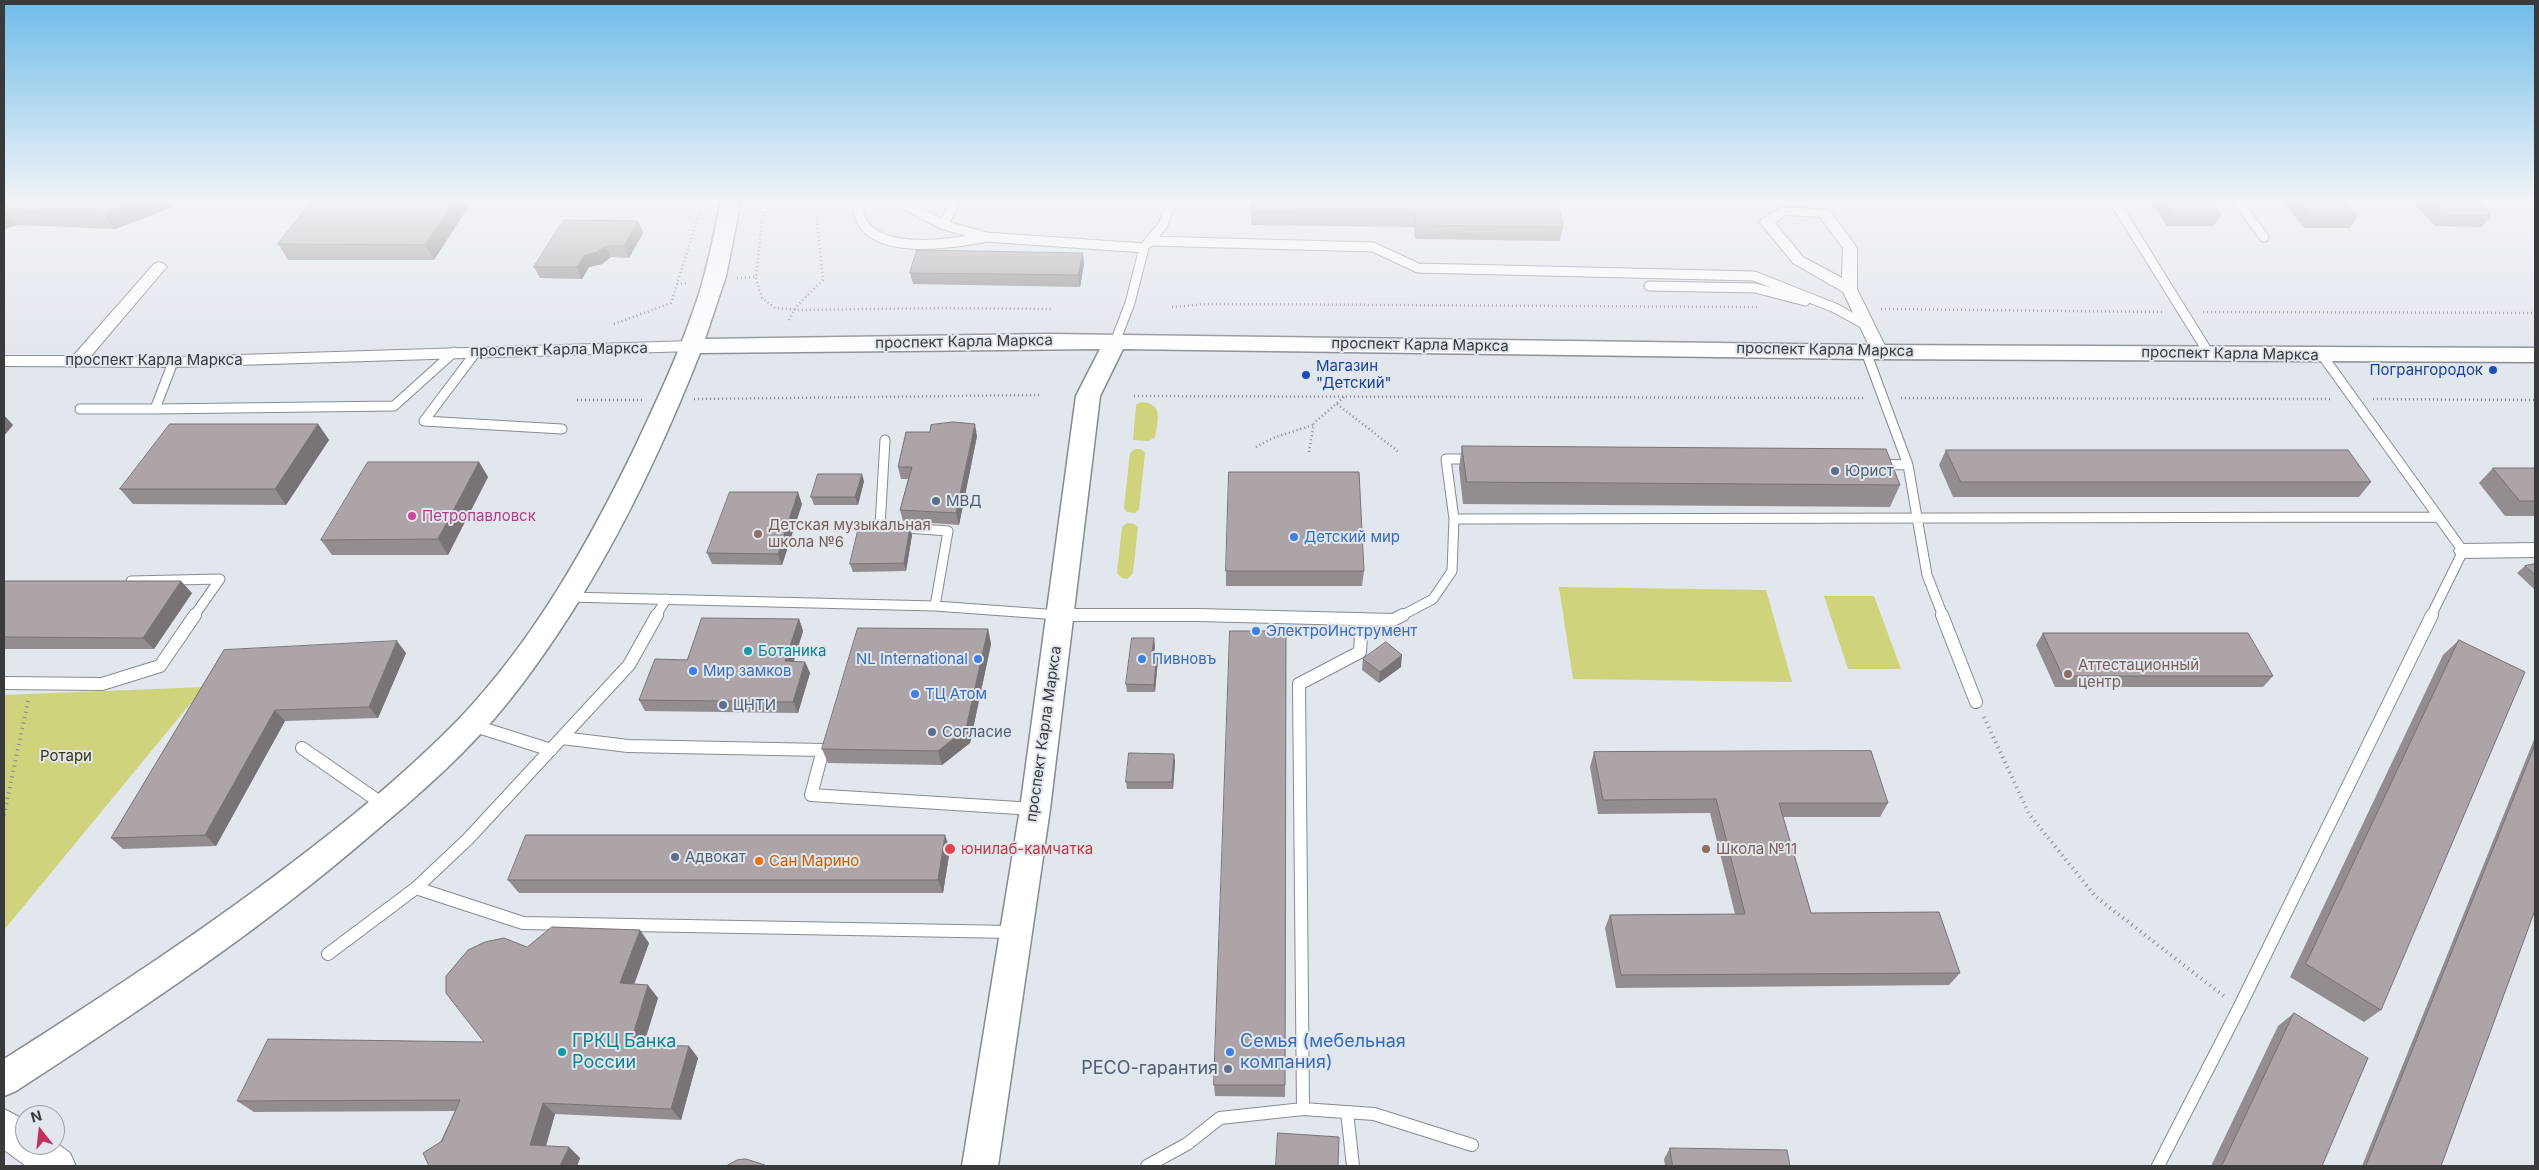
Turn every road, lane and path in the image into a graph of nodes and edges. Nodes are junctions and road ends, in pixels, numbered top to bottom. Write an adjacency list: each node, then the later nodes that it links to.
1 (686, 256): 17 (path)
2 (719, 256): 20 (main road)
3 (757, 256): 14 (path)
4 (821, 256): 14 (path)
5 (1142, 256): 19 (lane)
6 (1391, 256): 13 (lane)
7 (1794, 256): 12 (street)
8 (1850, 256): 12 (street)
9 (2148, 256): 24 (lane)
10 (159, 267): 28 (street)
11 (1649, 286): 13 (lane)
12 (1849, 289): 18 (street)
13 (1835, 308): 18 (lane)
14 (794, 309): 15 (path); 16 (path)
15 (1052, 309)
16 (789, 320)
17 (614, 324)
18 (1866, 325): 23 (street)
19 (1115, 342): 20 (main road, проспект Карла Маркса); 23 (main road, проспект Карла Маркса); 59 (main road, проспект Карла Маркса)
20 (692, 346): 22 (street, проспект Карла Маркса); 36 (main road)
21 (454, 352): 22 (street, проспект Карла Маркса); 29 (street, проспект Карла Маркса); 39 (lane)
22 (476, 352): 42 (lane)
23 (1873, 352): 24 (main road, проспект Карла Маркса); 33 (lane)
24 (2208, 352): 25 (main road, проспект Карла Маркса)
25 (2322, 355): 26 (main road, проспект Карла Маркса); 34 (lane)
26 (2535, 355)
27 (4, 361): 28 (street, проспект Карла Маркса)
28 (78, 361): 29 (street, проспект Карла Маркса)
29 (173, 362): 39 (lane)
30 (1041, 395): 36 (path)
31 (1134, 396): 32 (path)
32 (1345, 396): 33 (path); 38 (path)
33 (1883, 398): 34 (path); 49 (lane)
34 (2354, 399): 37 (path); 50 (lane)
35 (577, 400): 36 (path)
36 (669, 400): 56 (main road)
37 (2535, 400)
38 (1337, 404): 41 (path); 46 (path)
39 (155, 409): 40 (lane)
40 (80, 410)
41 (1313, 425): 44 (path); 45 (path)
42 (562, 429)
43 (885, 440): 58 (lane)
44 (1256, 448)
45 (1309, 452)
46 (1400, 453)
47 (1485, 459): 52 (lane)
48 (1868, 464): 49 (lane)
49 (1908, 465): 51 (lane)
50 (2438, 517): 51 (lane); 54 (lane)
51 (1917, 518): 52 (lane); 63 (lane)
52 (1454, 519): 60 (lane)
53 (2535, 550): 54 (street)
54 (2463, 551): 74 (lane)
55 (122, 582): 62 (lane)
56 (566, 596): 57 (lane); 64 (main road)
57 (666, 599): 58 (lane); 65 (lane)
58 (935, 606): 59 (lane)
59 (1059, 615): 60 (lane); 69 (main road, проспект Карла Маркса)
60 (1362, 619): 77 (lane)
61 (4, 683): 62 (lane)
62 (31, 683): 70 (path)
63 (1976, 702): 74 (path)
64 (471, 725): 67 (lane); 68 (main road)
65 (562, 738): 67 (lane); 69 (lane)
66 (302, 748): 68 (lane)
67 (551, 750): 71 (lane)
68 (385, 806): 76 (main road)
69 (1035, 809): 72 (main road, проспект Карла Маркса)
70 (4, 815)
71 (416, 888): 72 (lane); 73 (lane)
72 (1014, 932): 75 (main road, проспект Карла Маркса)
73 (328, 954)
74 (2239, 1008): 88 (lane)
75 (994, 1072): 84 (main road); 85 (main road)
76 (4, 1080)
77 (1303, 1109): 78 (lane); 86 (lane)
78 (1347, 1112): 81 (lane); 87 (lane)
79 (4, 1127): 80 (main road)
80 (15, 1136)
81 (1472, 1145)
82 (42, 1155): 83 (main road)
83 (57, 1166)
84 (980, 1166)
85 (994, 1166)
86 (1147, 1166)
87 (1353, 1166)
88 (2158, 1166)

